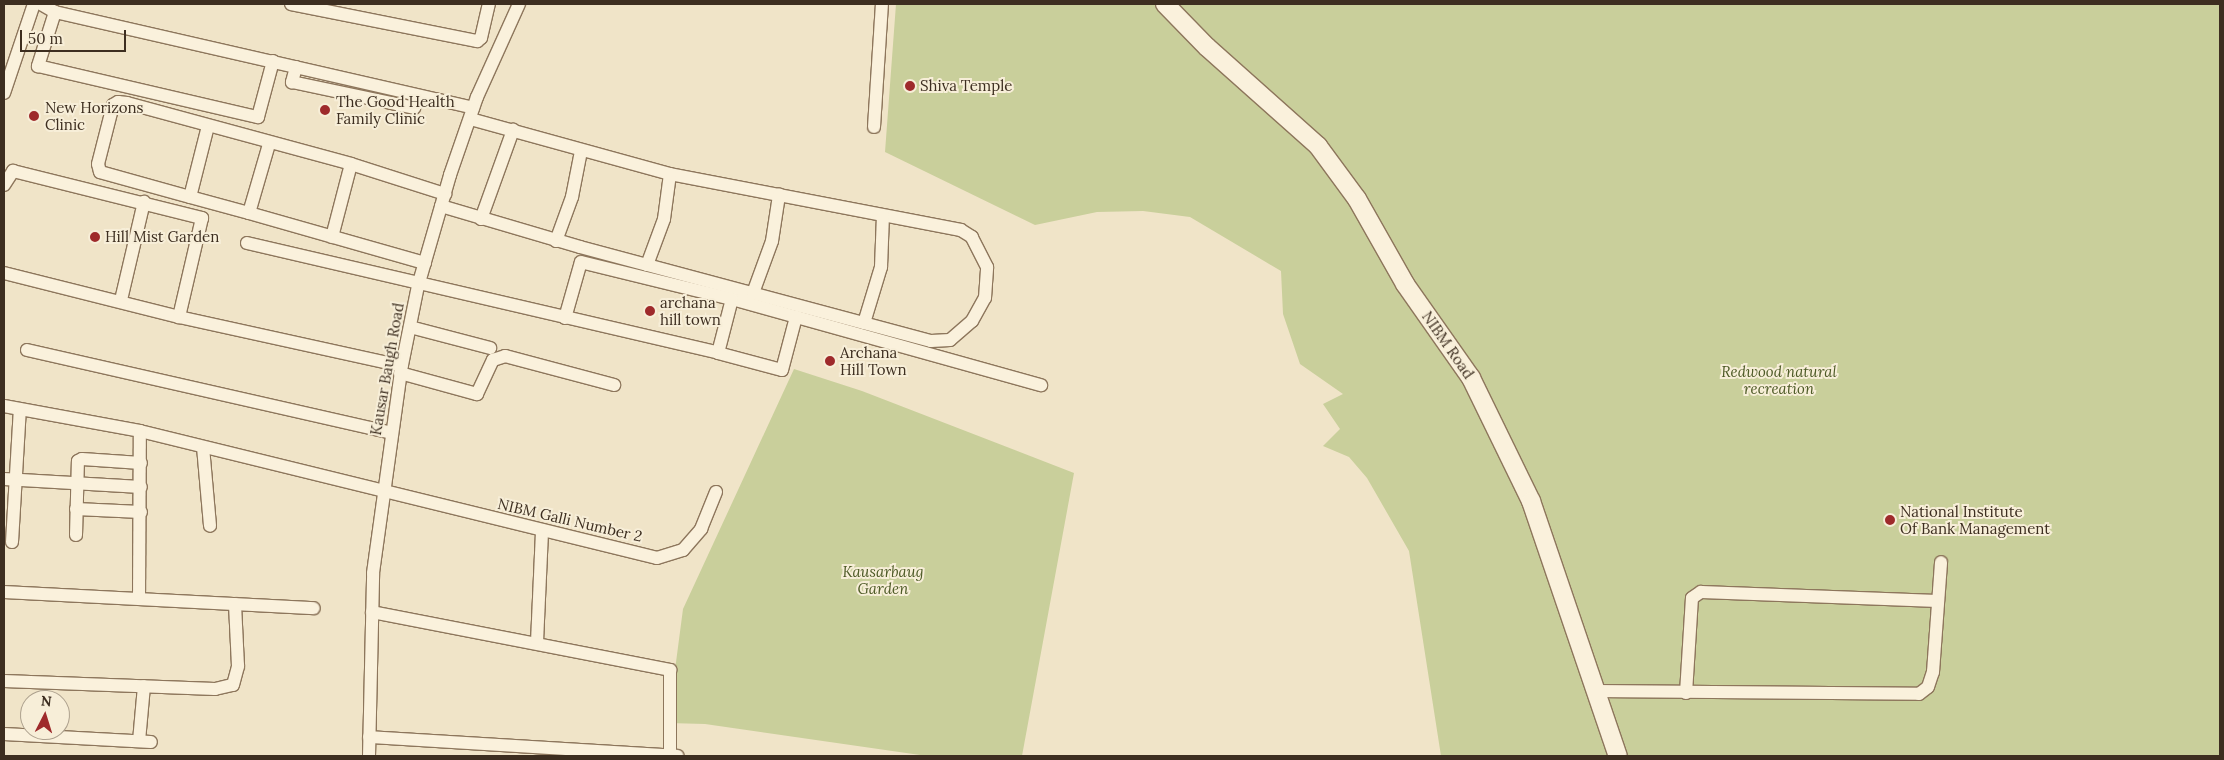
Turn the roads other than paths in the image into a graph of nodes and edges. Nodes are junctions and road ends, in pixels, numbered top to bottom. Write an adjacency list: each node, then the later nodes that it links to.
1 (34, 4): 12 (street)
2 (41, 4): 8 (street)
3 (291, 4): 4 (street)
4 (490, 4)
5 (515, 4): 15 (street, Kausar Baugh Road)
6 (882, 4): 17 (street)
7 (1165, 4): 79 (main road, NIBM Road)
8 (55, 12): 9 (street); 9 (street)
9 (273, 61): 10 (street)
10 (296, 67): 11 (street); 13 (street)
11 (363, 83): 13 (street); 15 (street)
12 (4, 93)
13 (360, 97): 14 (street)
14 (414, 108)
15 (471, 113): 18 (street); 26 (street, Kausar Baugh Road)
16 (208, 126): 19 (street); 25 (street); 25 (street)
17 (874, 127)
18 (513, 130): 20 (street); 30 (street)
19 (270, 144): 21 (street); 28 (street)
20 (581, 151): 22 (street); 32 (street)
21 (351, 164): 26 (street); 31 (street)
22 (670, 174): 24 (street); 35 (street)
23 (4, 185): 27 (street)
24 (779, 195): 29 (street); 38 (street)
25 (190, 197): 28 (street)
26 (443, 200): 30 (street); 34 (street, Kausar Baugh Road)
27 (144, 202): 40 (street); 42 (street)
28 (250, 213): 31 (street)
29 (883, 216): 44 (street); 44 (street)
30 (481, 219): 32 (street)
31 (332, 237): 34 (street)
32 (556, 241): 35 (street)
33 (247, 243): 37 (street)
34 (425, 263): 37 (street, Kausar Baugh Road)
35 (647, 265): 38 (street)
36 (4, 273): 40 (street)
37 (418, 286): 43 (street); 45 (street, Kausar Baugh Road)
38 (753, 294): 44 (street)
39 (732, 299): 41 (street); 43 (street); 48 (street)
40 (121, 300): 42 (street)
41 (796, 316): 48 (street); 51 (street)
42 (179, 317): 49 (street)
43 (565, 318): 48 (street)
44 (864, 323)
45 (410, 327): 46 (street); 49 (street, Kausar Baugh Road)
46 (490, 348)
47 (27, 350): 55 (street)
48 (718, 353)
49 (401, 369): 50 (street); 55 (street, Kausar Baugh Road)
50 (614, 384)
51 (1041, 385)
52 (4, 406): 53 (street, NIBM Galli Number 2)
53 (20, 409): 54 (street, NIBM Galli Number 2); 58 (street)
54 (140, 432): 56 (street, NIBM Galli Number 2); 57 (street)
55 (392, 434): 62 (street, Kausar Baugh Road)
56 (203, 447): 62 (street, NIBM Galli Number 2); 65 (street)
57 (141, 463): 59 (street); 60 (street)
58 (10, 479): 59 (street); 68 (street)
59 (76, 482): 60 (street); 63 (street)
60 (141, 487): 64 (street)
61 (716, 492): 66 (street, NIBM Galli Number 2)
62 (384, 493): 66 (street, NIBM Galli Number 2); 75 (street, Kausar Baugh Road)
63 (76, 509): 64 (street); 67 (street)
64 (141, 512): 71 (street)
65 (210, 526)
66 (542, 530): 76 (street)
67 (76, 535)
68 (12, 542)
69 (1941, 562): 72 (street)
70 (4, 592): 71 (street)
71 (139, 598): 73 (street)
72 (1938, 602): 80 (street); 80 (street)
73 (235, 604): 74 (street); 78 (street)
74 (314, 608)
75 (372, 612): 76 (street); 82 (street, Kausar Baugh Road)
76 (537, 642): 84 (street)
77 (4, 681): 78 (street)
78 (144, 686): 81 (street)
79 (1596, 691): 80 (street); 85 (main road, NIBM Road)
80 (1686, 692)
81 (4, 734)
82 (369, 737): 83 (street, Kausar Baugh Road); 84 (street)
83 (369, 756)
84 (674, 756)
85 (1618, 756)

